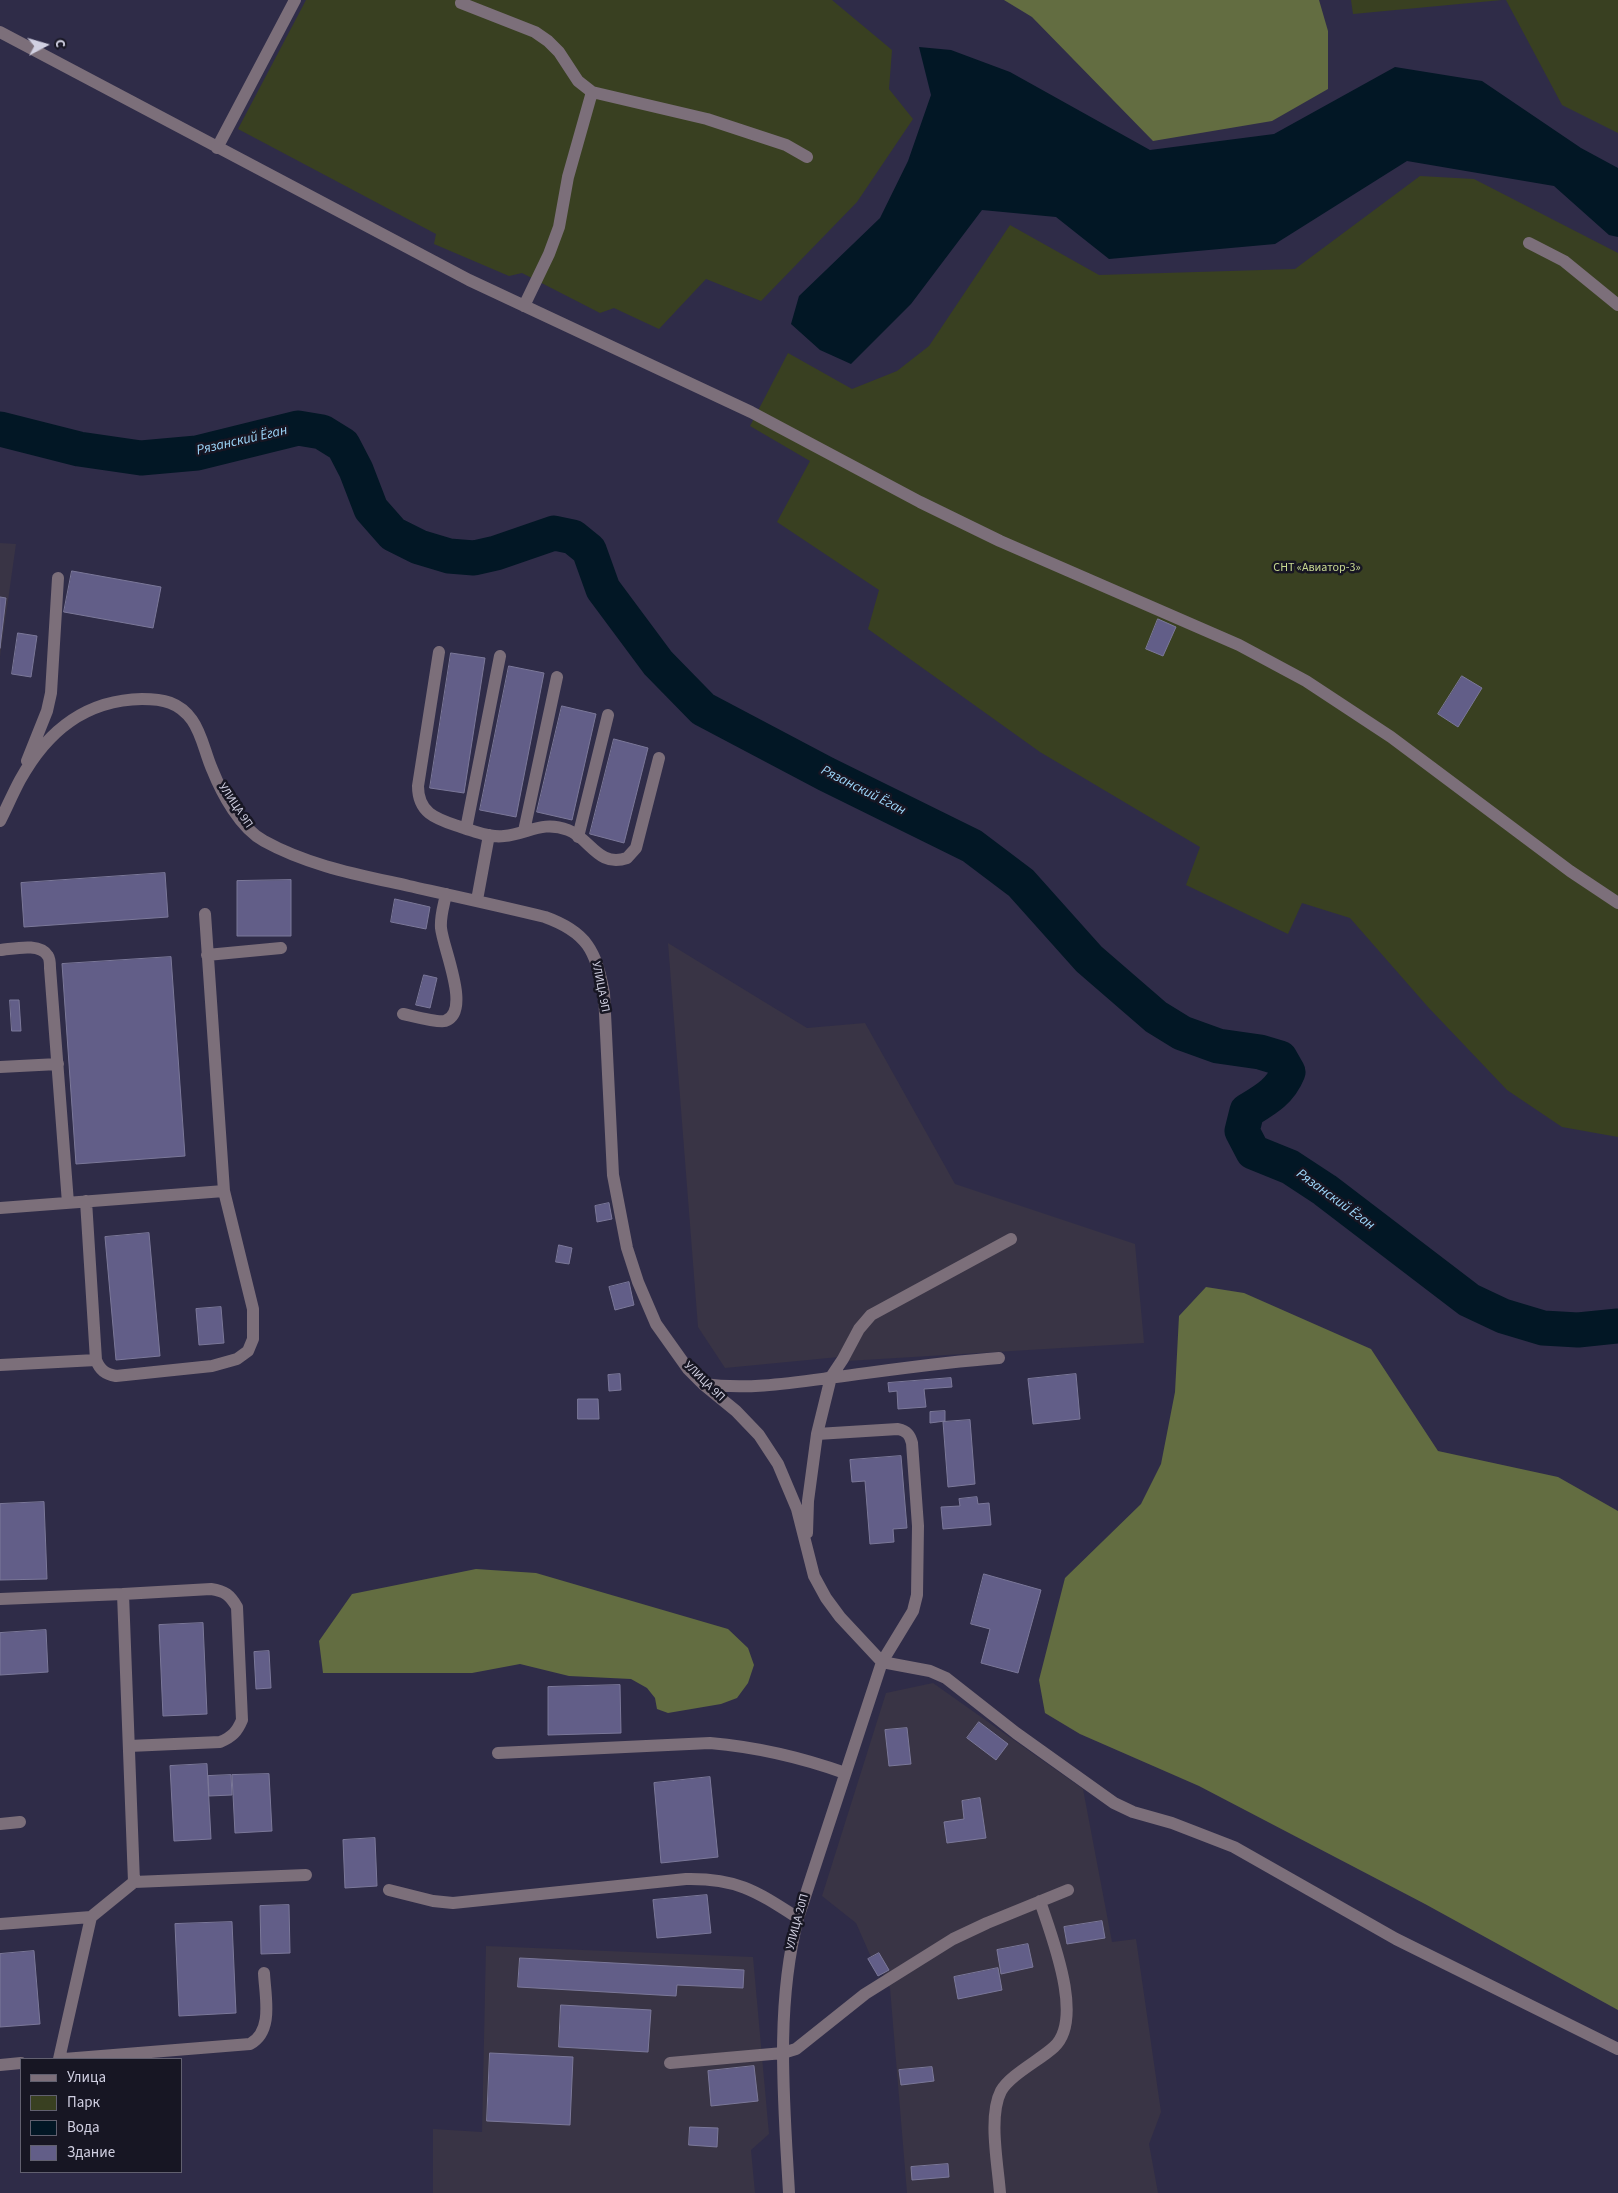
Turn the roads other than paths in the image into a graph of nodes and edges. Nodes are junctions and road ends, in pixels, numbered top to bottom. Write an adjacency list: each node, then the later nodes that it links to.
1 (295, 0): 5 (street)
2 (461, 4): 4 (street)
3 (0, 32): 5 (street)
4 (592, 92): 6 (street); 9 (street)
5 (217, 148): 9 (street)
6 (807, 157)
7 (1530, 242): 8 (street)
8 (1618, 305)
9 (524, 306): 24 (street)
10 (58, 578): 16 (street)
11 (439, 652): 18 (street)
12 (500, 656): 18 (street)
13 (557, 678): 19 (street)
14 (608, 715): 21 (street)
15 (659, 758): 21 (street)
16 (20, 779): 17 (street, УЛИЦА 9П); 22 (street, УЛИЦА 9П)
17 (0, 821)
18 (466, 829): 20 (street)
19 (524, 831): 20 (street); 21 (street)
20 (489, 835): 23 (street)
21 (578, 837)
22 (446, 894): 23 (street, УЛИЦА 9П); 29 (street)
23 (477, 900): 41 (street, УЛИЦА 9П)
24 (1618, 903)
25 (205, 914): 28 (street)
26 (281, 948): 28 (street)
27 (0, 950): 30 (street)
28 (207, 955): 32 (street)
29 (404, 1014)
30 (58, 1064): 31 (street); 34 (street)
31 (0, 1067)
32 (224, 1191): 33 (street); 38 (street)
33 (86, 1201): 34 (street); 38 (street)
34 (68, 1203): 35 (street)
35 (0, 1208)
36 (1012, 1239): 40 (street)
37 (999, 1358): 40 (street)
38 (96, 1360): 39 (street)
39 (0, 1365)
40 (831, 1378): 41 (street); 42 (street)
41 (703, 1384): 43 (street, УЛИЦА 9П)
42 (817, 1434): 43 (street); 46 (street, УЛИЦА 20П)
43 (806, 1552): 46 (street, УЛИЦА 9П)
44 (123, 1594): 45 (street); 47 (street); 47 (street)
45 (0, 1599)
46 (882, 1662): 49 (street, УЛИЦА 20П); 61 (street)
47 (129, 1746): 53 (street)
48 (498, 1753): 49 (street)
49 (845, 1774): 58 (street, УЛИЦА 20П)
50 (20, 1822): 51 (street)
51 (0, 1824)
52 (306, 1876): 53 (street)
53 (134, 1882): 57 (street)
54 (389, 1890): 58 (street)
55 (1068, 1890): 56 (street)
56 (1040, 1901): 62 (street); 69 (street)
57 (91, 1918): 59 (street); 63 (street)
58 (798, 1918): 62 (street, УЛИЦА 20П)
59 (0, 1924)
60 (264, 1973): 64 (street)
61 (1618, 2049)
62 (783, 2053): 66 (street); 68 (street, УЛИЦА 20П)
63 (59, 2058)
64 (76, 2058)
65 (20, 2063): 67 (street)
66 (670, 2063)
67 (0, 2065)
68 (789, 2193)
69 (1000, 2193)

